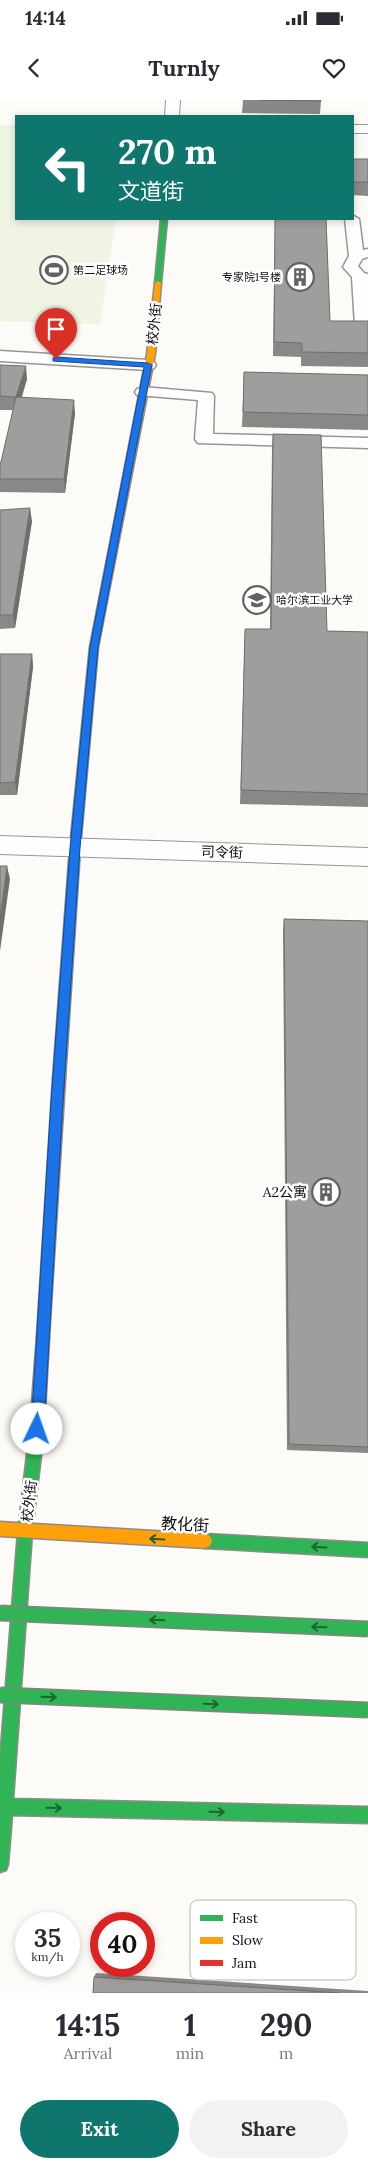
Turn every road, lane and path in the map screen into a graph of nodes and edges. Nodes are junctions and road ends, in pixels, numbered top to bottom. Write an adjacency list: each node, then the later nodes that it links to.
1 (173, 100): 2 (street)
2 (172, 115)
3 (354, 129): 4 (street)
4 (368, 129)
5 (164, 220): 13 (main road, 校外街)
6 (352, 220): 7 (lane)
7 (354, 239): 8 (lane); 9 (lane)
8 (368, 246)
9 (362, 254): 10 (lane)
10 (364, 284): 11 (lane)
11 (363, 326)
12 (0, 356): 13 (lane)
13 (148, 365): 14 (main road, 校外街)
14 (143, 392): 15 (lane); 17 (main road, 校外街)
15 (368, 443)
16 (0, 845): 17 (street, 司令街)
17 (75, 848): 18 (street, 司令街); 20 (main road, 校外街)
18 (368, 856)
19 (0, 1529): 20 (main road, 教化街)
20 (25, 1532): 21 (main road, 教化街, one-way to 20); 26 (main road, 校外街)
21 (368, 1550)
22 (0, 1613): 23 (main road, one-way to 22, bridge)
23 (368, 1629)
24 (0, 1695): 25 (main road, one-way to 25, bridge)
25 (368, 1710)
26 (3, 1807): 27 (main road, one-way to 27); 28 (main road, 校外街)
27 (368, 1815)
28 (0, 1864)

